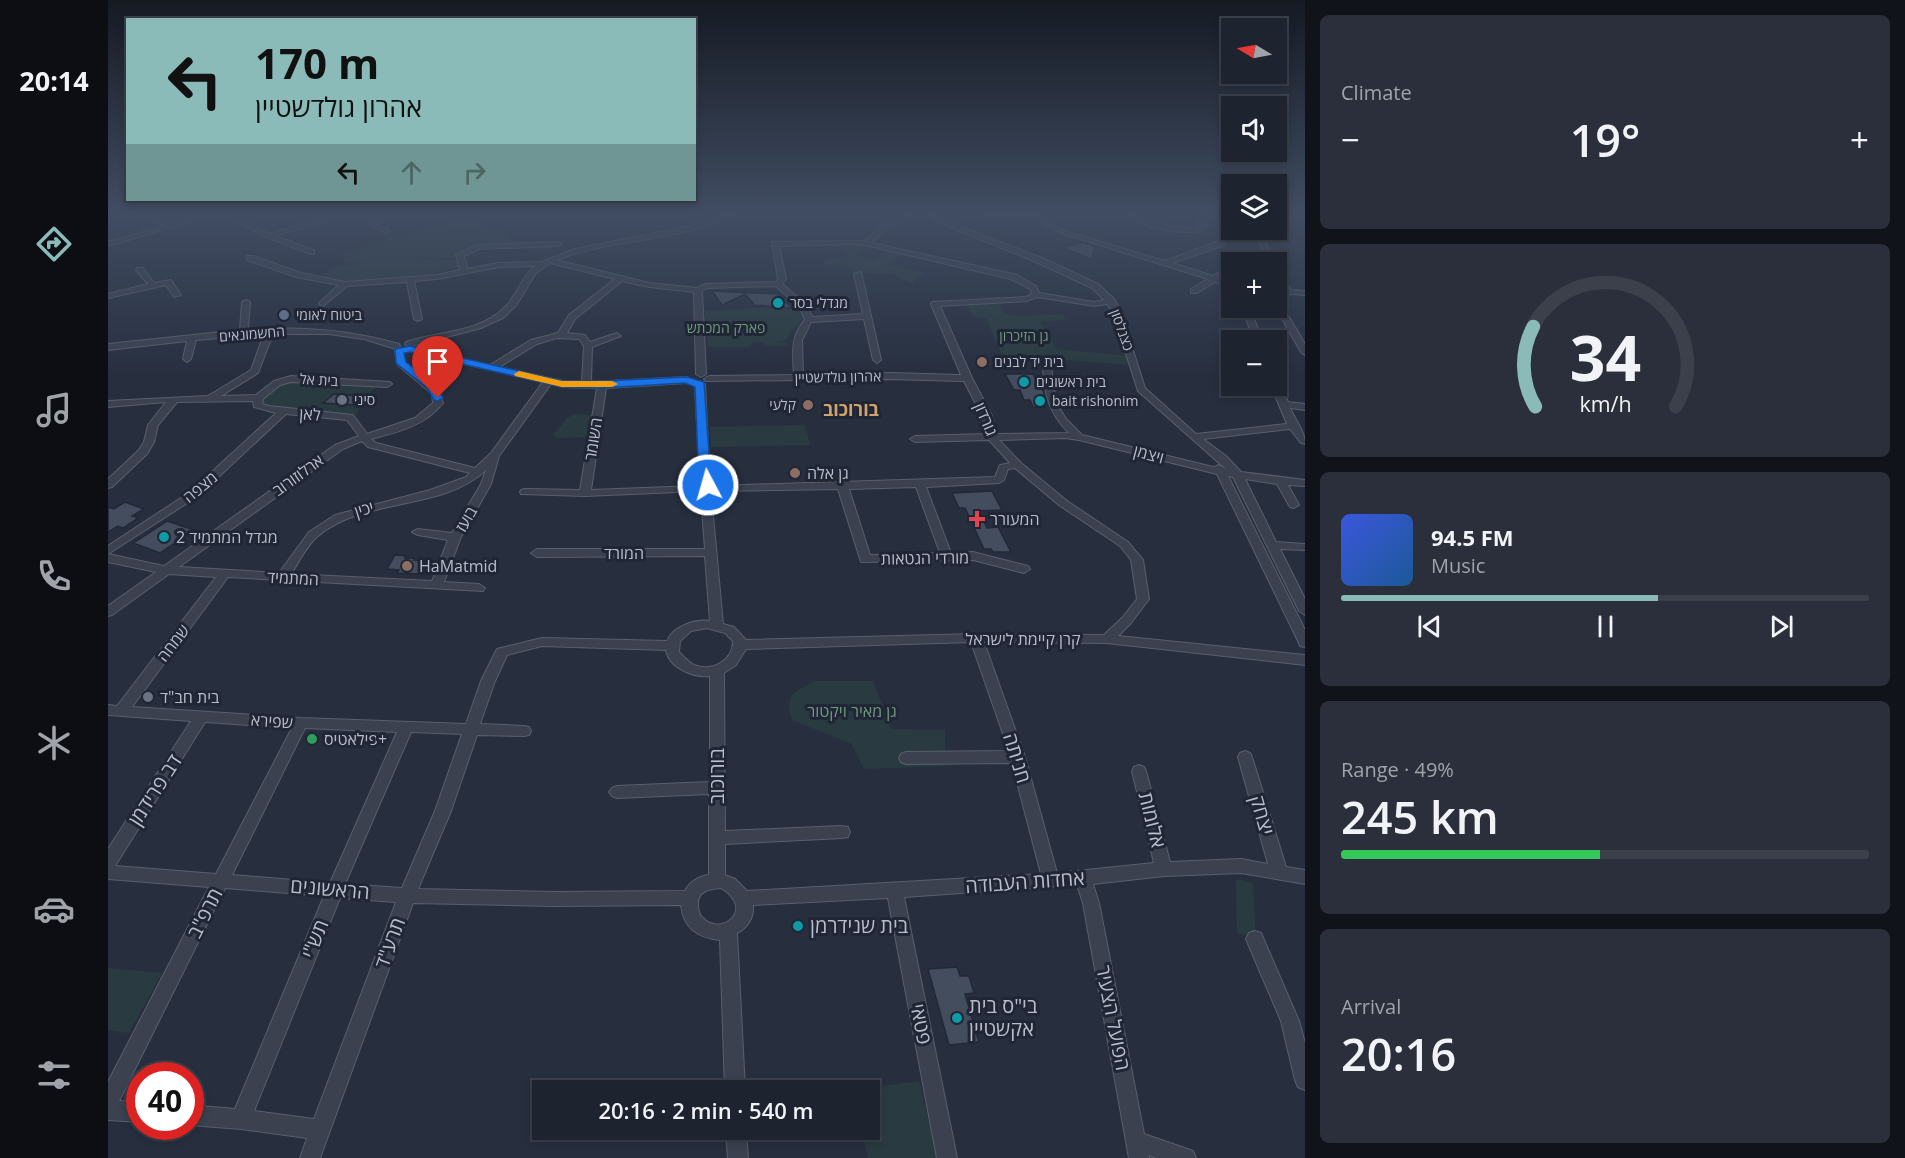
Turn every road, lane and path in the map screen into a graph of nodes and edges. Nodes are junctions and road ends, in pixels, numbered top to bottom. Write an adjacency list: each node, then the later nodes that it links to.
1 (273, 266): 18 (street)
2 (462, 266): 11 (street)
3 (492, 266): 11 (street)
4 (541, 266): 42 (street)
5 (564, 266): 15 (street)
6 (779, 266): 19 (street)
7 (965, 266): 26 (street)
8 (1048, 266): 29 (street, כצנלסון)
9 (1171, 266): 16 (street)
10 (140, 270): 20 (street)
11 (463, 270): 14 (street)
12 (858, 274): 33 (street)
13 (1221, 275): 16 (street)
14 (410, 279): 18 (street); 35 (street)
15 (620, 279): 21 (street); 38 (street)
16 (1215, 279): 17 (street); 22 (street)
17 (1221, 282)
18 (345, 284): 30 (street)
19 (778, 284): 21 (street); 36 (street)
20 (153, 286): 25 (street); 27 (street)
21 (698, 290): 53 (street)
22 (1194, 291)
23 (1288, 292): 24 (street)
24 (1305, 293)
25 (177, 295)
26 (1036, 295): 31 (street, גורדון); 52 (street, גורדון)
27 (108, 296)
28 (246, 302): 39 (street)
29 (1111, 302): 31 (street, גורדון); 32 (street, כצנלסון)
30 (323, 304)
31 (1094, 304): 32 (street)
32 (1116, 310): 69 (street, כצנלסון)
33 (867, 316): 36 (street); 48 (street)
34 (1286, 318): 46 (street)
35 (418, 319)
36 (809, 320): 51 (street)
37 (269, 332): 39 (street, החשמונאים); 45 (street, החשמונאים); 61 (street)
38 (562, 333): 43 (street); 50 (street)
39 (244, 334): 41 (street, החשמונאים)
40 (617, 336): 43 (street)
41 (192, 339): 44 (street, החשמונאים); 47 (street)
42 (409, 346): 45 (street); 50 (street)
43 (588, 346): 56 (street)
44 (108, 347)
45 (397, 348): 67 (street, ארלוזורוב)
46 (1305, 352)
47 (187, 359)
48 (877, 360)
49 (1047, 367): 68 (street)
50 (490, 368): 54 (street)
51 (799, 377): 52 (street, אהרון גולדשטיין); 53 (street, אהרון גולדשטיין)
52 (967, 378): 71 (street, גורדון)
53 (704, 379): 57 (street); 84 (street)
54 (549, 381): 56 (street); 73 (street, בועז)
55 (387, 384): 59 (street, בית אל)
56 (586, 384): 57 (street)
57 (602, 385): 86 (street, השומר)
58 (1281, 396): 63 (street)
59 (258, 398): 61 (street); 65 (street, לאן)
60 (174, 399): 61 (street); 62 (street); 82 (street)
61 (210, 399)
62 (108, 404)
63 (1285, 405): 64 (street); 66 (street)
64 (1305, 406)
65 (282, 412): 67 (street, לאן); 92 (street, מצפה)
66 (1293, 426): 69 (street); 72 (street)
67 (364, 436): 77 (street, לאן); 97 (street, ארלוזורוב)
68 (1078, 437): 71 (street, ויצמן); 75 (street, ויצמן)
69 (1194, 437): 75 (street, כצנלסון); 76 (street, כצנלסון)
70 (915, 439): 71 (street, ויצמן)
71 (993, 439): 74 (street, גורדון)
72 (1305, 441)
73 (495, 455): 77 (street, בועז); 80 (street, בועז)
74 (1017, 465): 81 (street); 109 (street, גורדון)
75 (1221, 471): 76 (street, ויצמן); 110 (street, כצנלסון)
76 (1237, 474): 78 (street, ויצמן); 90 (street, כצנלסון)
77 (474, 476): 80 (street, לאן); 102 (street, יכין)
78 (1281, 482): 79 (street, ויצמן); 87 (street)
79 (1305, 483)
80 (486, 484): 89 (street, בועז)
81 (921, 484): 83 (street); 95 (street)
82 (108, 485)
83 (842, 485): 84 (street); 95 (street, מורדי הגטאות)
84 (705, 489): 86 (street); 93 (street)
85 (525, 492): 86 (street)
86 (585, 493)
87 (1294, 505)
88 (418, 532): 89 (street)
89 (455, 537): 103 (street, בועז)
90 (1272, 545): 91 (street); 105 (street, כצנלסון)
91 (1305, 547)
92 (108, 551)
93 (711, 552): 94 (street, המורד); 107 (street)
94 (537, 553)
95 (947, 557): 98 (street, מורדי הגטאות)
96 (108, 558): 99 (street, המתמיד)
97 (182, 558): 99 (street, ארלוזורוב); 100 (street)
98 (1024, 569)
99 (166, 570): 100 (street, המתמיד); 106 (street, ארלוזורוב)
100 (197, 573): 101 (street, המתמיד)
101 (224, 574): 102 (street, המתמיד); 115 (street, שמחה)
102 (282, 578): 103 (street, המתמיד)
103 (437, 584): 104 (street, המתמיד)
104 (479, 588)
105 (1303, 603)
106 (109, 611)
107 (717, 625): 111 (street); 112 (street)
108 (976, 638): 109 (street, קרן קיימת לישראל); 111 (street, קרן קיימת לישראל); 121 (street, חניתה)
109 (1107, 639): 113 (street, קרן קיימת לישראל)
110 (1305, 643)
111 (740, 645): 114 (street)
112 (671, 646): 114 (street); 119 (street)
113 (1305, 660)
114 (717, 670): 125 (street, בורוכוב)
115 (115, 711): 116 (street, שפירא)
116 (201, 717): 117 (street, שפירא); 129 (street, דב פרידמן)
117 (301, 723): 118 (street, שפירא); 135 (street, תרפ"ב)
118 (406, 727): 119 (street, שפירא); 138 (street, תש"י)
119 (472, 729): 120 (street, שפירא); 140 (street, תרע"ד)
120 (524, 731)
121 (1018, 757): 123 (street); 136 (street, חניתה)
122 (1245, 757): 132 (street, יצחק)
123 (906, 758)
124 (1139, 771): 130 (street, אלומות)
125 (717, 788): 126 (street); 128 (street, בורוכוב)
126 (617, 792)
127 (842, 832): 128 (street)
128 (717, 838): 137 (street, בורוכוב)
129 (108, 863)
130 (1164, 869): 132 (street, אחדות העבודה); 134 (street, אחדות העבודה)
131 (108, 872): 135 (street, הראשונים)
132 (1279, 872): 133 (street, אחדות העבודה)
133 (1305, 877)
134 (1083, 878): 136 (street, אחדות העבודה); 154 (street, הפועל הצעיר)
135 (222, 880): 138 (street, הראשונים); 147 (street, תרפ"ב)
136 (1051, 880): 139 (street, אחדות העבודה)
137 (717, 881): 141 (street); 142 (street)
138 (336, 889): 140 (street, הראשונים); 151 (street, תש"י)
139 (895, 891): 142 (street, אחדות העבודה); 157 (street, פטאי)
140 (407, 896): 141 (street, הראשונים); 152 (street, תרע"ד)
141 (689, 898): 143 (street)
142 (744, 898): 143 (street)
143 (728, 930): 145 (street)
144 (1255, 939): 146 (street)
145 (735, 1080)
146 (1305, 1080)
147 (108, 1102)
148 (108, 1110): 149 (street)
149 (126, 1111)
150 (204, 1116): 151 (street)
151 (241, 1119): 152 (street)
152 (321, 1130): 155 (street, תרע"ד)
153 (737, 1140): 156 (street)
154 (1137, 1150): 158 (street)
155 (310, 1158)
156 (738, 1158)
157 (947, 1158)
158 (1186, 1158)

